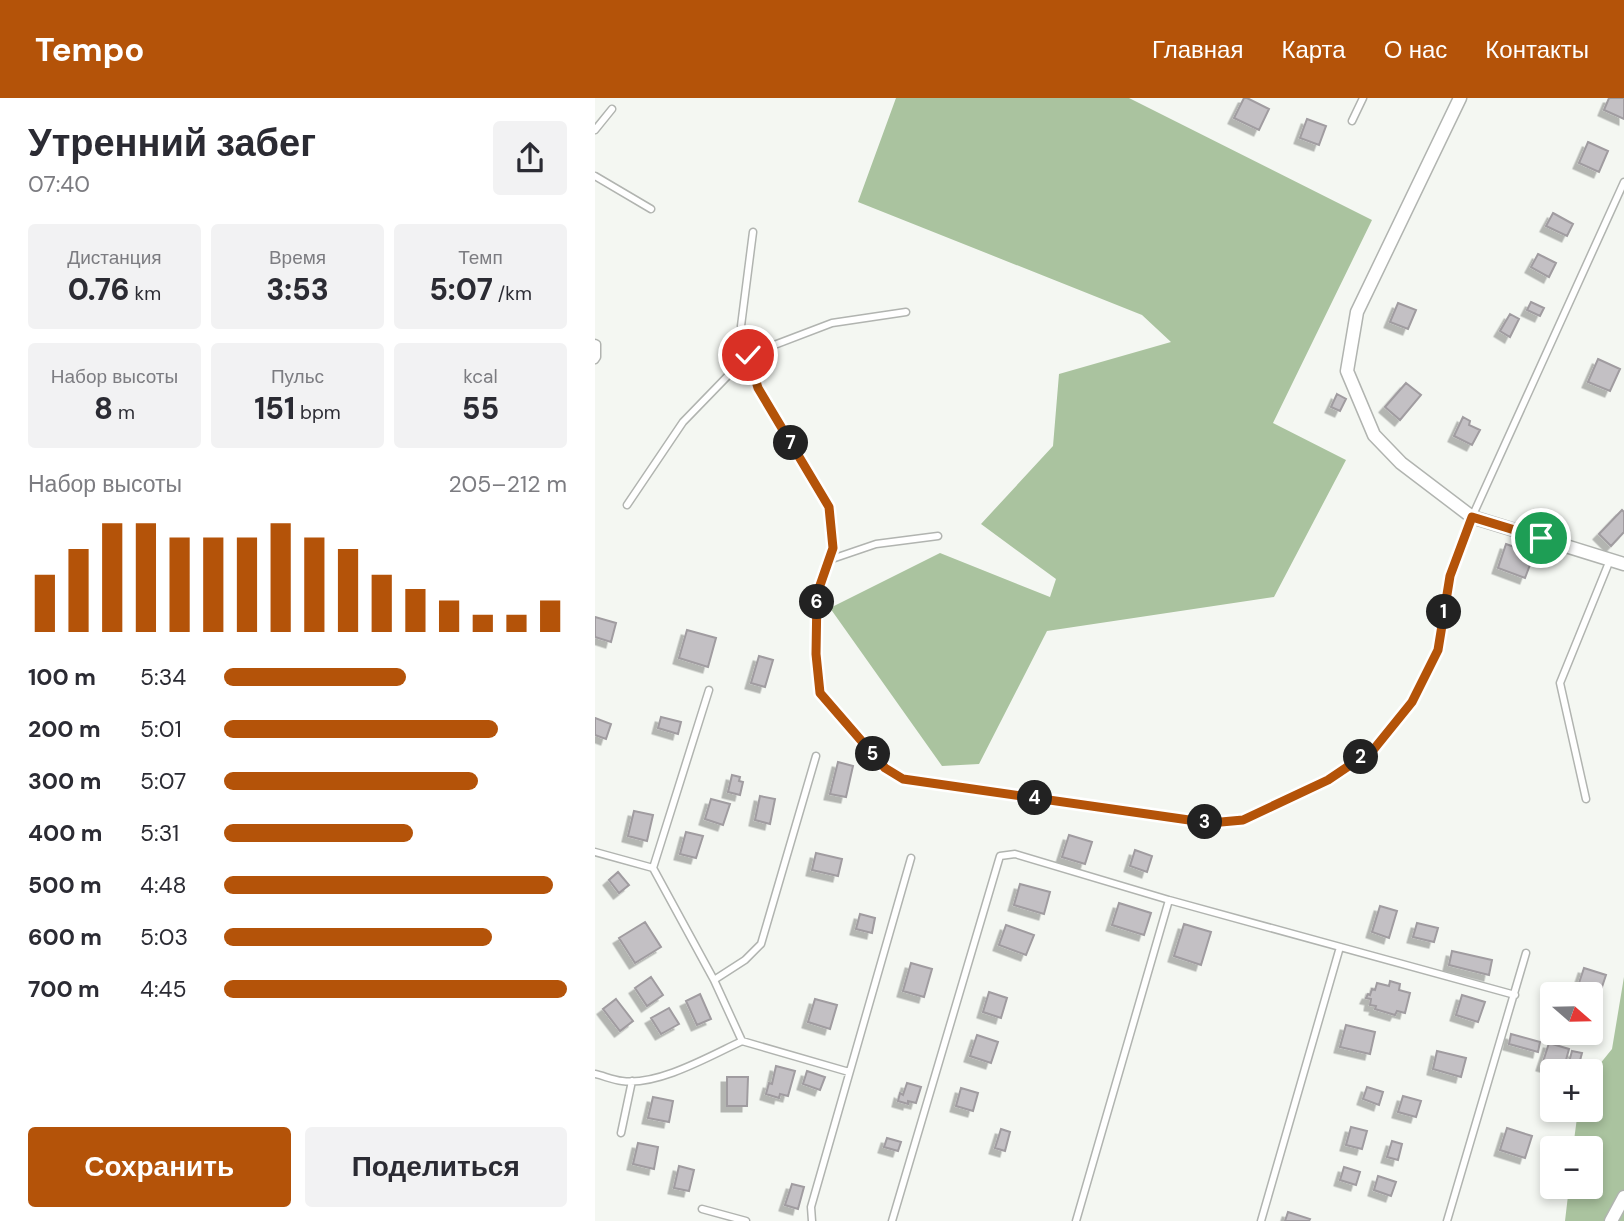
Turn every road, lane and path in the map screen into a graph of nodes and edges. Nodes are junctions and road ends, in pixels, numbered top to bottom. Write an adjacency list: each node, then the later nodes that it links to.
1 (1363, 98): 4 (lane)
2 (1460, 98): 15 (street)
3 (612, 109): 5 (lane)
4 (1352, 121)
5 (595, 130)
6 (595, 176): 8 (lane)
7 (1624, 182): 15 (lane)
8 (651, 209)
9 (753, 232): 12 (lane)
10 (906, 312): 12 (lane)
11 (595, 343): 13 (lane)
12 (748, 355): 14 (lane); 17 (lane)
13 (595, 360)
14 (627, 505)
15 (1472, 517): 17 (lane); 18 (street)
16 (937, 536): 17 (lane)
17 (829, 560)
18 (1610, 560): 19 (street); 22 (lane)
19 (1624, 564)
20 (709, 691): 25 (lane)
21 (816, 756): 29 (lane)
22 (1586, 799)
23 (595, 852): 25 (lane)
24 (911, 858): 32 (lane)
25 (653, 868): 29 (lane)
26 (1169, 900): 27 (lane); 40 (lane); 41 (lane)
27 (1340, 947): 30 (lane); 42 (lane)
28 (1526, 953): 30 (lane)
29 (714, 980): 31 (lane)
30 (1515, 995): 43 (lane)
31 (742, 1041): 32 (lane); 34 (lane)
32 (849, 1072): 39 (lane)
33 (595, 1074): 34 (lane)
34 (632, 1082): 35 (lane)
35 (621, 1133)
36 (1624, 1197): 44 (street)
37 (702, 1209): 38 (lane)
38 (746, 1221)
39 (812, 1221)
40 (892, 1221)
41 (1076, 1221)
42 (1261, 1221)
43 (1447, 1221)
44 (1611, 1221)

